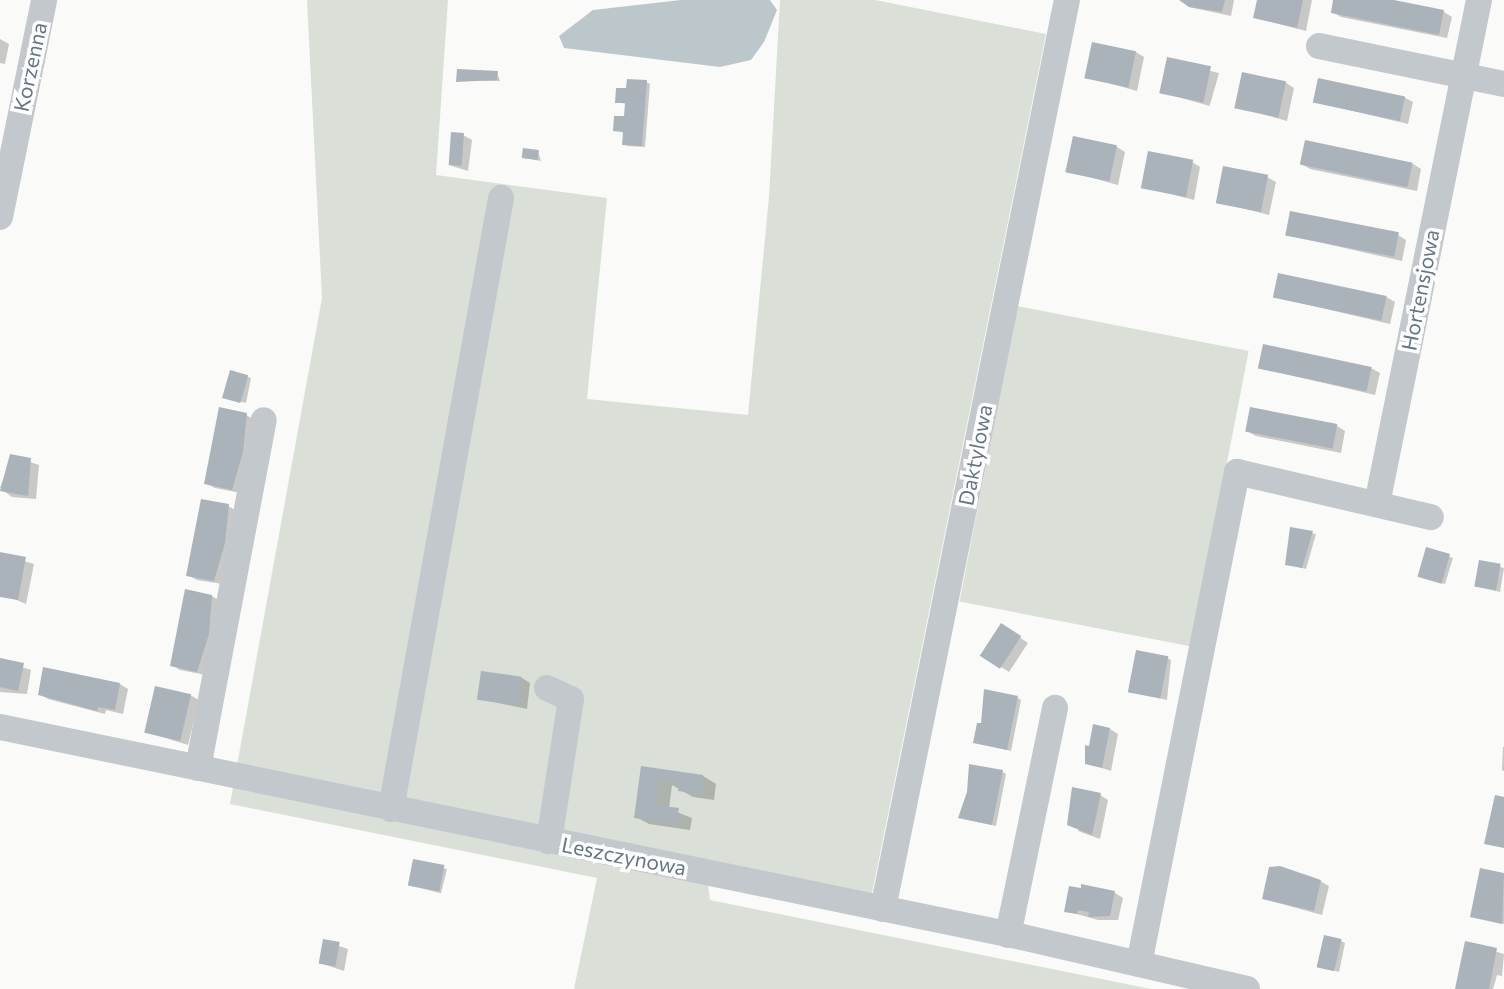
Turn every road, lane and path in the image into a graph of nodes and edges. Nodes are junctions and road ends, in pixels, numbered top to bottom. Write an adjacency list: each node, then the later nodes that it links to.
1 (44, 0): 8 (street, Korzenna)
2 (1067, 0): 18 (street, Daktylowa)
3 (1479, 0): 5 (street, Hortensjowa)
4 (1319, 46): 5 (street)
5 (1464, 76): 6 (street); 10 (street, Hortensjowa)
6 (1504, 84)
7 (501, 198): 16 (street)
8 (0, 217)
9 (264, 420): 15 (street)
10 (1377, 504): 11 (street); 20 (street)
11 (1431, 517)
12 (547, 688): 17 (street)
13 (1055, 708): 19 (street)
14 (0, 727): 15 (street, Leszczynowa)
15 (198, 768): 16 (street, Leszczynowa)
16 (391, 809): 17 (street, Leszczynowa)
17 (549, 841): 18 (street, Leszczynowa)
18 (883, 909): 19 (street, Leszczynowa)
19 (1008, 935): 20 (street, Leszczynowa)
20 (1139, 964): 21 (street, Leszczynowa)
21 (1247, 989)

